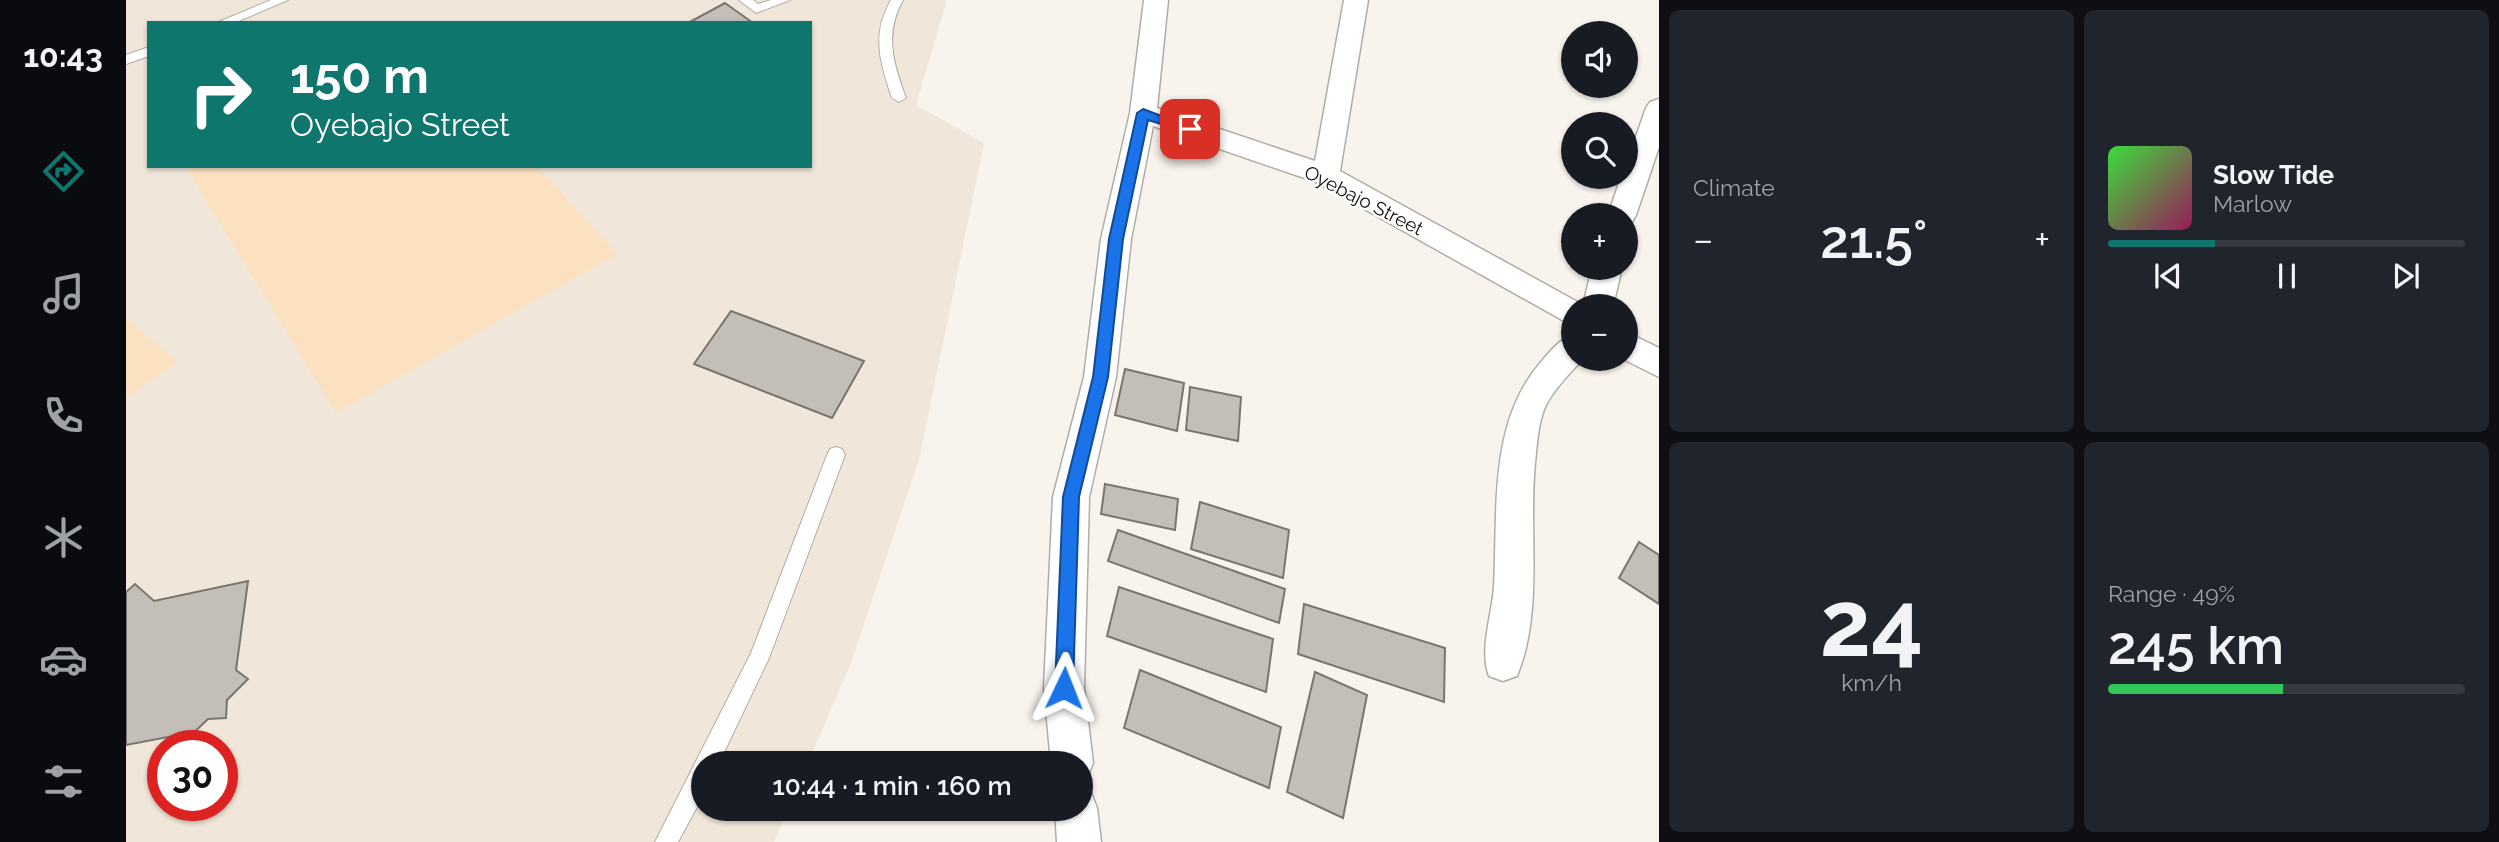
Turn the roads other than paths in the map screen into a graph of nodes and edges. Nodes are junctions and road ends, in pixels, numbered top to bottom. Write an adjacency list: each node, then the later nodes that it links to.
1 (282, 0): 7 (lane)
2 (745, 0): 3 (lane)
3 (784, 0)
4 (897, 0): 10 (lane)
5 (1156, 0): 12 (street)
6 (1356, 0): 13 (street)
7 (227, 21)
8 (147, 52): 9 (lane)
9 (126, 60)
10 (899, 98)
11 (1659, 108): 14 (street)
12 (1143, 113): 13 (street, Oyebajo Street); 22 (street)
13 (1326, 175): 15 (street, Oyebajo Street)
14 (1626, 203)
15 (1561, 307)
16 (1638, 352): 18 (street)
17 (1561, 362): 20 (street)
18 (1659, 364)
19 (836, 455): 21 (lane)
20 (1503, 662)
21 (714, 751)
22 (1071, 751)
23 (691, 795): 25 (lane)
24 (1077, 821): 26 (street)
25 (666, 842)
26 (1079, 842)

